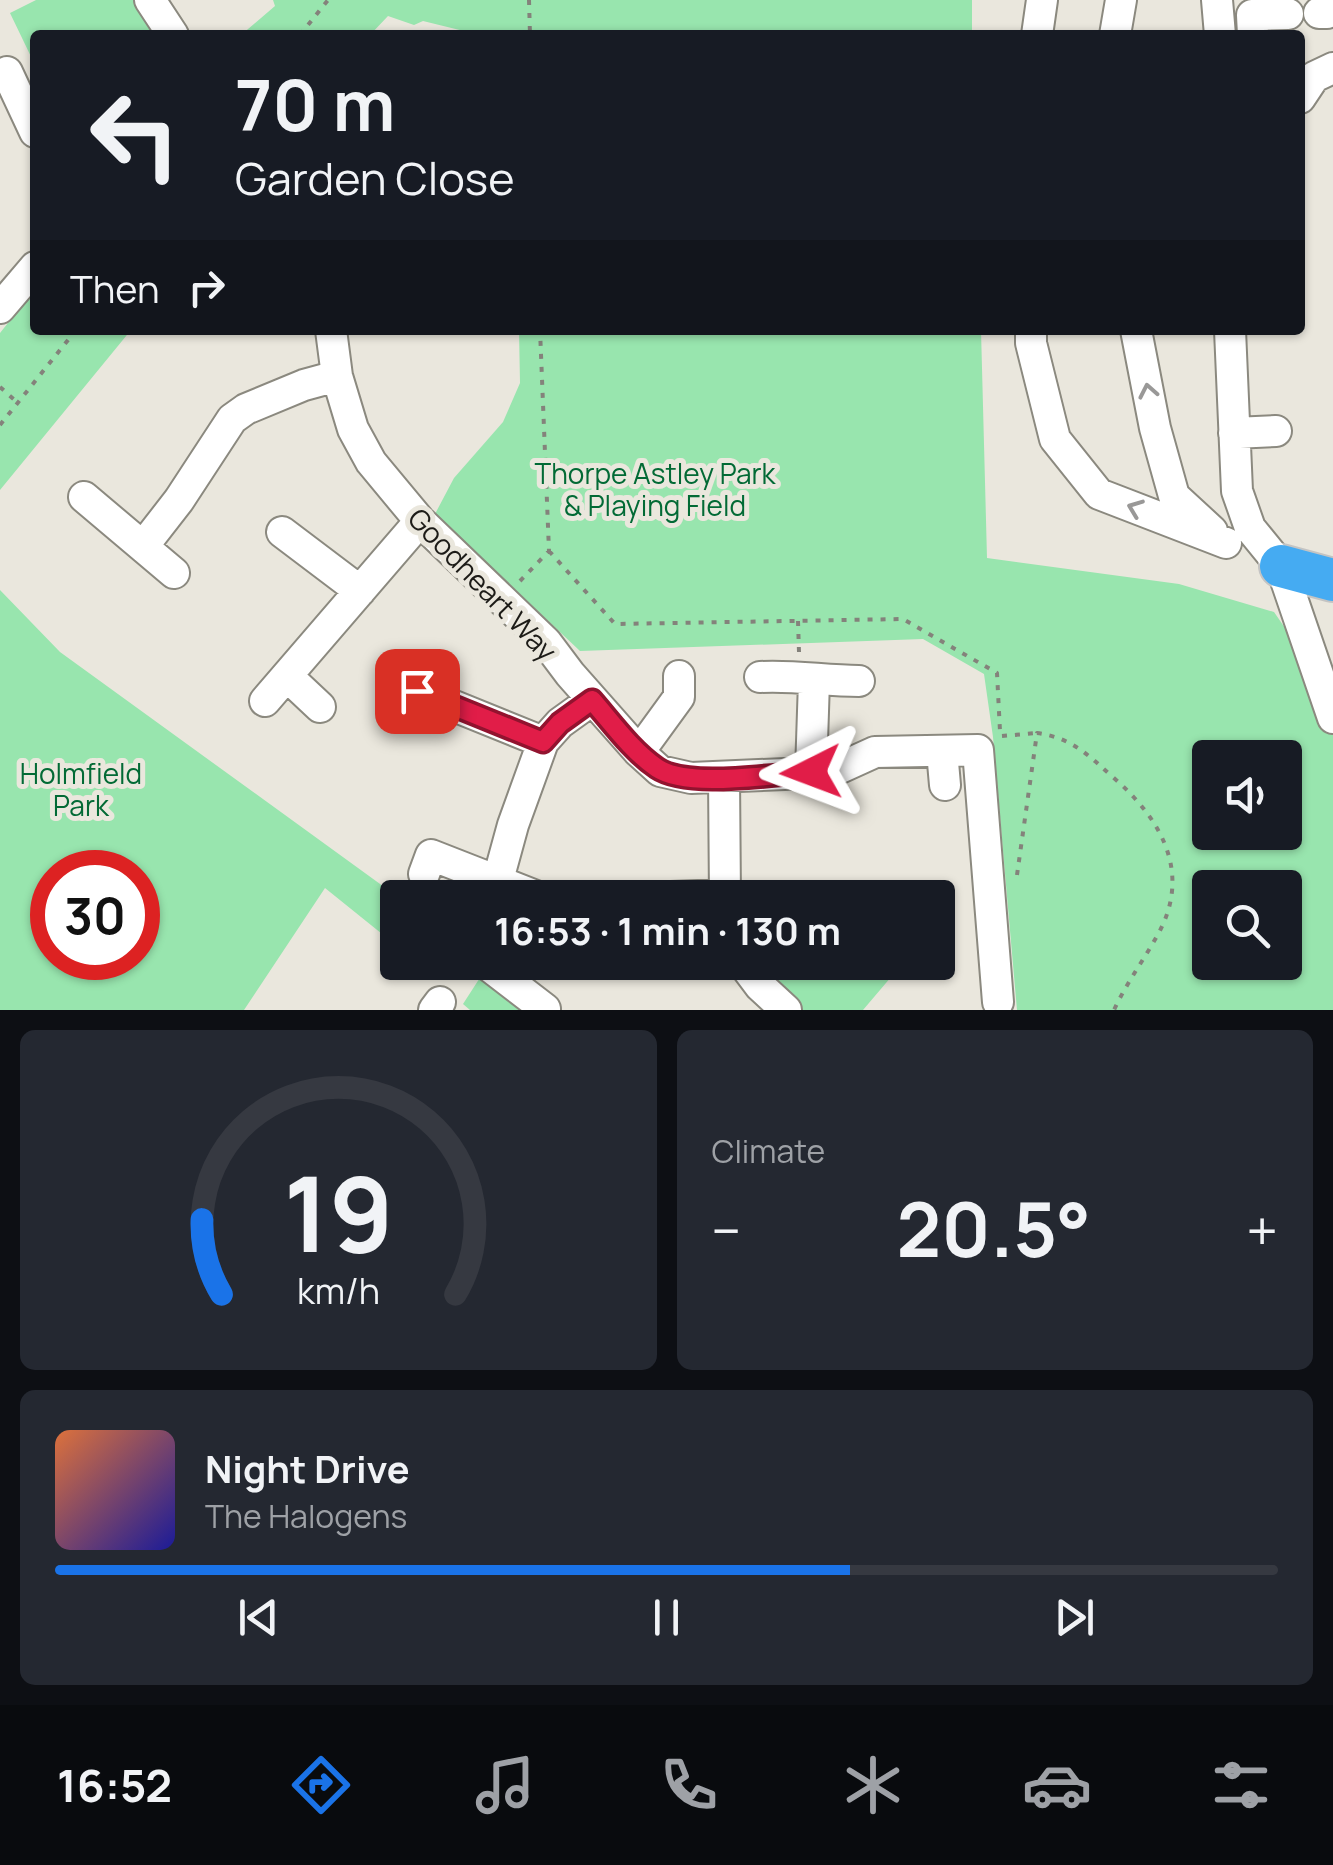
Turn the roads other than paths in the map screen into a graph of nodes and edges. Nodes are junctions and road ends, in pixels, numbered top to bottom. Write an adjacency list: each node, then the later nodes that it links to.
1 (150, 0): 7 (street)
2 (1042, 0): 8 (street)
3 (1121, 0): 9 (street)
4 (1217, 0): 10 (street)
5 (1288, 14): 6 (street)
6 (1252, 17)
7 (170, 30)
8 (1038, 30)
9 (1116, 30)
10 (1220, 30)
11 (1333, 68): 13 (street)
12 (7, 72): 14 (street)
13 (1305, 90)
14 (30, 121)
15 (30, 273): 16 (street)
16 (0, 308)
17 (332, 335): 21 (street, Goodheart Way)
18 (1031, 335): 27 (street, one-way to 18)
19 (1137, 335): 27 (street, one-way to 19)
20 (1230, 335): 23 (street)
21 (337, 376): 25 (street, Goodheart Way); 28 (street)
22 (1276, 431): 23 (street)
23 (1234, 433): 29 (street)
24 (84, 497): 28 (street)
25 (420, 521): 32 (street); 39 (street, Goodheart Way)
26 (282, 532): 32 (street)
27 (1226, 543): 29 (street)
28 (144, 546): 30 (street)
29 (1281, 566): 31 (highway); 42 (street)
30 (174, 573)
31 (1333, 580)
32 (360, 592): 34 (street)
33 (804, 669): 36 (street); 37 (street); 46 (street)
34 (287, 676): 40 (street); 41 (street)
35 (679, 676): 45 (street)
36 (760, 677)
37 (860, 681)
38 (417, 691): 43 (street)
39 (592, 700): 43 (street); 45 (street, Goodheart Way)
40 (265, 701)
41 (320, 707)
42 (1333, 718)
43 (543, 742): 51 (street)
44 (942, 751): 46 (street, Goodheart Way); 48 (street); 55 (street, Goodheart Way)
45 (638, 752): 47 (street, Goodheart Way)
46 (811, 772): 47 (street, Goodheart Way)
47 (724, 777): 52 (street)
48 (945, 786)
49 (424, 874): 50 (street)
50 (480, 880)
51 (498, 880)
52 (725, 880)
53 (507, 980): 56 (street)
54 (756, 980): 57 (street)
55 (998, 1002)
56 (545, 1009)
57 (786, 1010)

